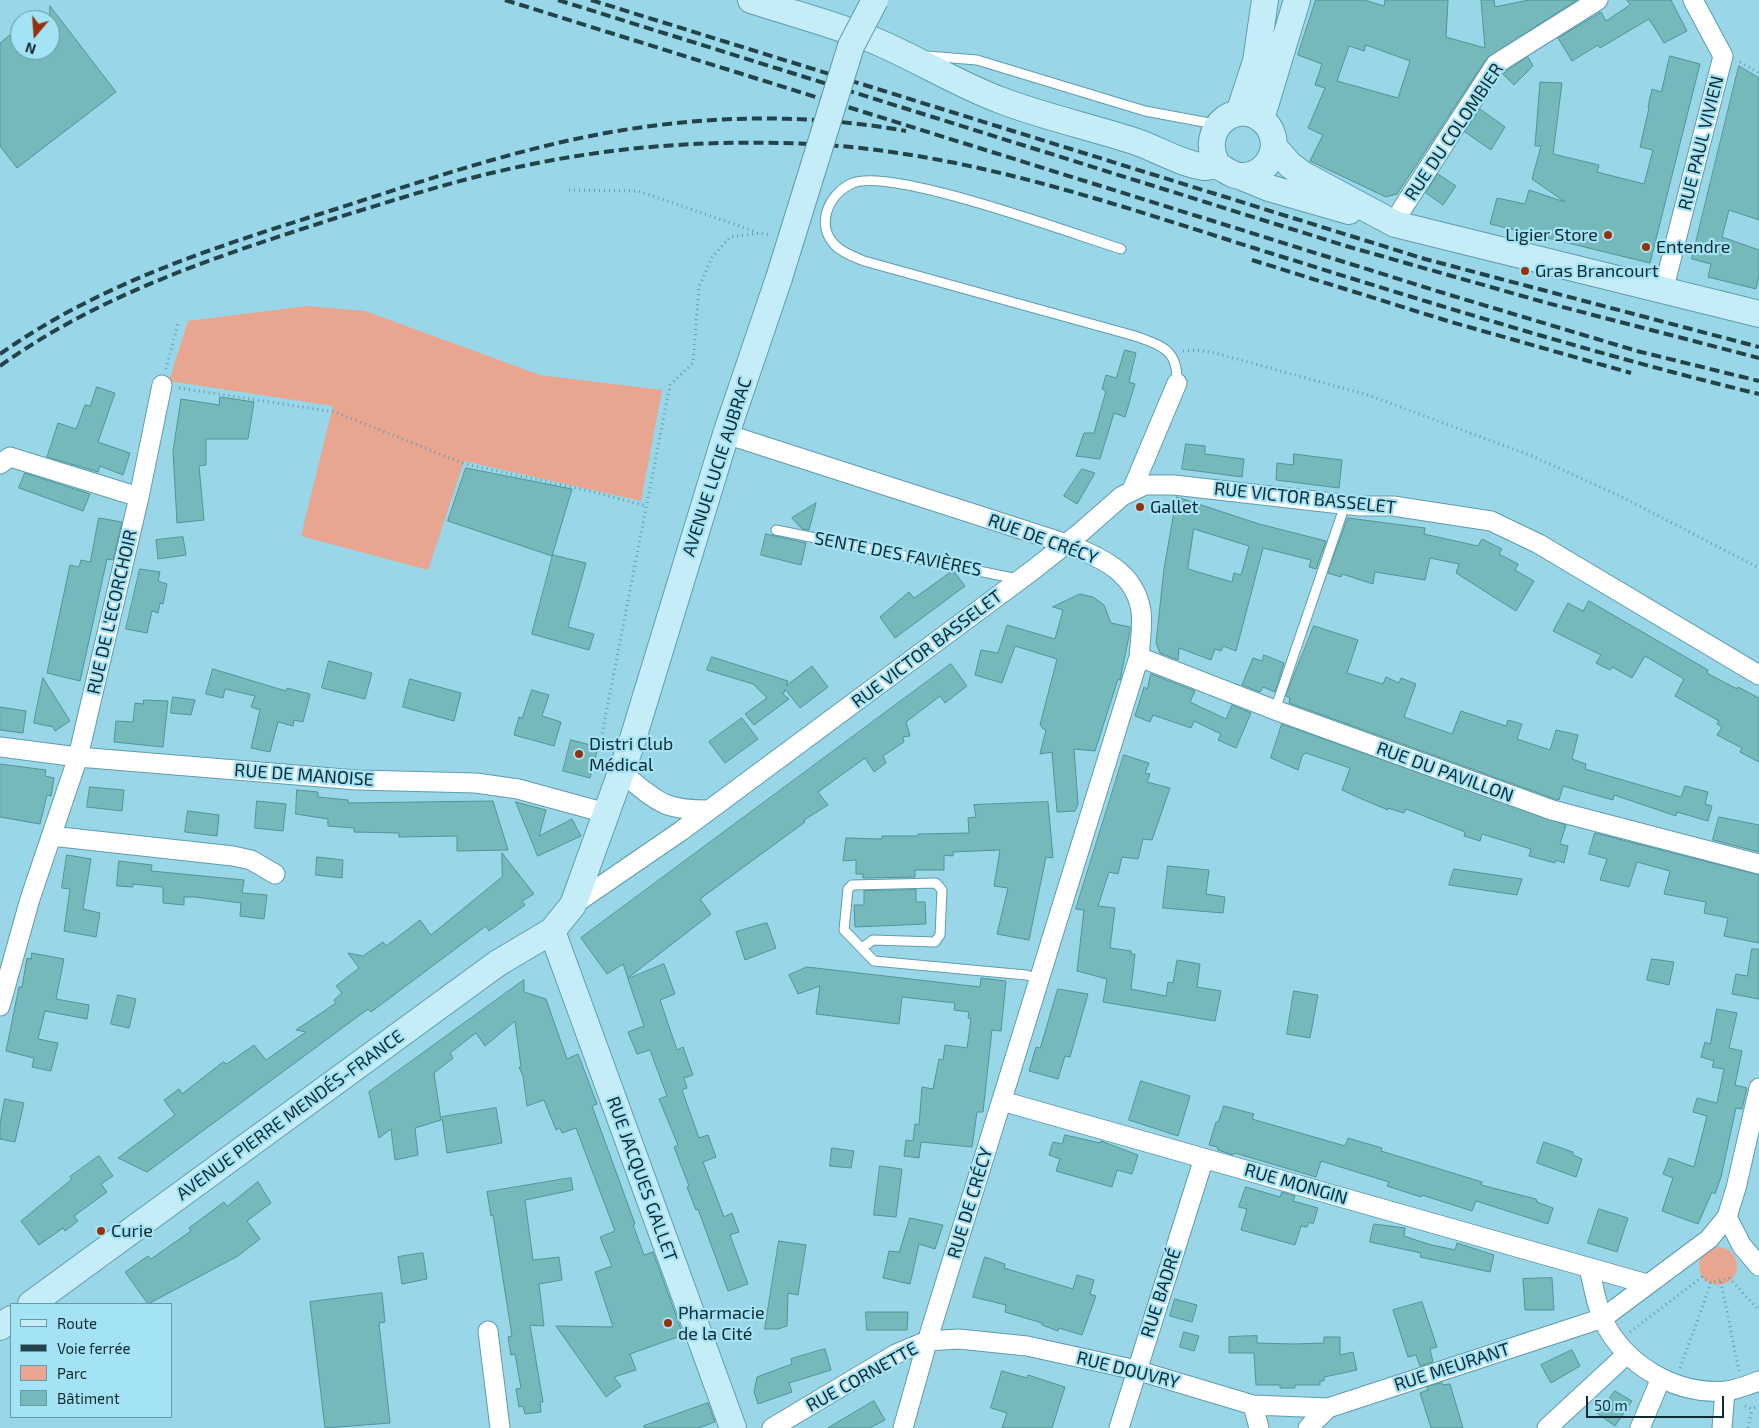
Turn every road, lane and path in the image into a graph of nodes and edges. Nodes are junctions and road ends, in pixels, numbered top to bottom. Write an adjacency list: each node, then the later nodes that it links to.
1 (750, 0): 7 (main road)
2 (875, 0): 24 (main road, AVENUE LUCIE AUBRAC, bridge)
3 (1266, 0): 8 (main road)
4 (1296, 0): 8 (main road)
5 (1598, 0): 14 (street, RUE DU COLOMBIER)
6 (1693, 0): 18 (street, RUE PAUL VIVIEN)
7 (901, 53): 8 (lane); 9 (main road)
8 (1232, 123): 9 (main road); 10 (main road); 11 (main road)
9 (1139, 143): 11 (main road)
10 (1274, 147): 12 (main road); 14 (main road)
11 (1218, 166): 12 (main road)
12 (1242, 177): 14 (main road)
13 (570, 190): 15 (path)
14 (1393, 222): 18 (main road)
15 (760, 233): 16 (path); 29 (path)
16 (779, 236)
17 (1121, 249): 21 (lane)
18 (1663, 291): 19 (main road)
19 (1759, 314)
20 (178, 324): 23 (path)
21 (1170, 352): 22 (lane); 32 (path)
22 (1177, 383): 26 (street)
23 (162, 385): 27 (street, RUE DE L'ECORCHOIR); 29 (path)
24 (726, 434): 31 (street, RUE DE CRÉCY); 39 (main road, AVENUE LUCIE AUBRAC)
25 (0, 464): 27 (street)
26 (1132, 490): 28 (street, RUE VICTOR BASSELET); 31 (street, RUE VICTOR BASSELET)
27 (139, 497): 38 (street, RUE DE L'ECORCHOIR)
28 (1345, 505): 35 (street, RUE VICTOR BASSELET); 36 (lane)
29 (646, 506): 39 (path)
30 (776, 530): 33 (lane, SENTE DES FAVIÈRES)
31 (1067, 544): 33 (street, RUE VICTOR BASSELET); 34 (street, RUE DE CRÉCY)
32 (1759, 568)
33 (1020, 579): 40 (street, RUE VICTOR BASSELET)
34 (1139, 658): 36 (street, RUE DU PAVILLON); 48 (street, RUE DE CRÉCY)
35 (1759, 675)
36 (1274, 710): 43 (street, RUE DU PAVILLON)
37 (0, 747): 38 (street, RUE DE MANOISE)
38 (78, 757): 41 (street, RUE DE MANOISE); 42 (street, RUE DE L'ECORCHOIR)
39 (621, 772): 40 (street); 41 (main road, AVENUE LUCIE AUBRAC)
40 (708, 810): 45 (street, RUE VICTOR BASSELET)
41 (606, 813): 45 (main road, AVENUE LUCIE AUBRAC)
42 (51, 836): 44 (street); 49 (street, RUE DE L'ECORCHOIR)
43 (1759, 864)
44 (276, 874)
45 (573, 905): 46 (main road, AVENUE LUCIE AUBRAC)
46 (552, 931): 59 (main road, AVENUE PIERRE MENDÉS-FRANCE); 72 (main road, RUE JACQUES GALLET)
47 (862, 948): 47 (lane); 48 (lane)
48 (1040, 979): 51 (street, RUE DE CRÉCY)
49 (0, 1006)
50 (1759, 1088): 53 (street)
51 (1002, 1101): 52 (street, RUE MONGIN); 63 (street, RUE DE CRÉCY)
52 (1204, 1158): 55 (street, RUE MONGIN); 65 (street, RUE BADRÉ)
53 (1727, 1217): 54 (street); 58 (street, RUE MEURANT)
54 (1758, 1264)
55 (1589, 1268): 58 (street, RUE MONGIN); 61 (street)
56 (1721, 1282): 57 (path); 60 (path); 67 (path)
57 (1711, 1283): 64 (path); 66 (path)
58 (1647, 1284): 61 (street, RUE MEURANT)
59 (32, 1303)
60 (1759, 1310)
61 (1602, 1318): 64 (street); 69 (street, RUE MEURANT)
62 (488, 1331): 71 (street)
63 (927, 1342): 65 (street, RUE DOUVRY); 73 (street, RUE CORNETTE); 74 (street, RUE DE CRÉCY)
64 (1622, 1349): 66 (street); 78 (street)
65 (1136, 1370): 68 (street, RUE DOUVRY); 75 (street, RUE BADRÉ)
66 (1668, 1381): 67 (street); 79 (street)
67 (1743, 1391): 80 (street)
68 (1253, 1405): 69 (street, RUE DOUVRY); 76 (street)
69 (1328, 1408): 77 (street, RUE MEURANT)
70 (1752, 1409): 81 (path)
71 (500, 1428)
72 (733, 1428)
73 (772, 1428)
74 (903, 1428)
75 (1119, 1428)
76 (1259, 1428)
77 (1308, 1428)
78 (1547, 1428)
79 (1640, 1428)
80 (1722, 1428)
81 (1748, 1428)

